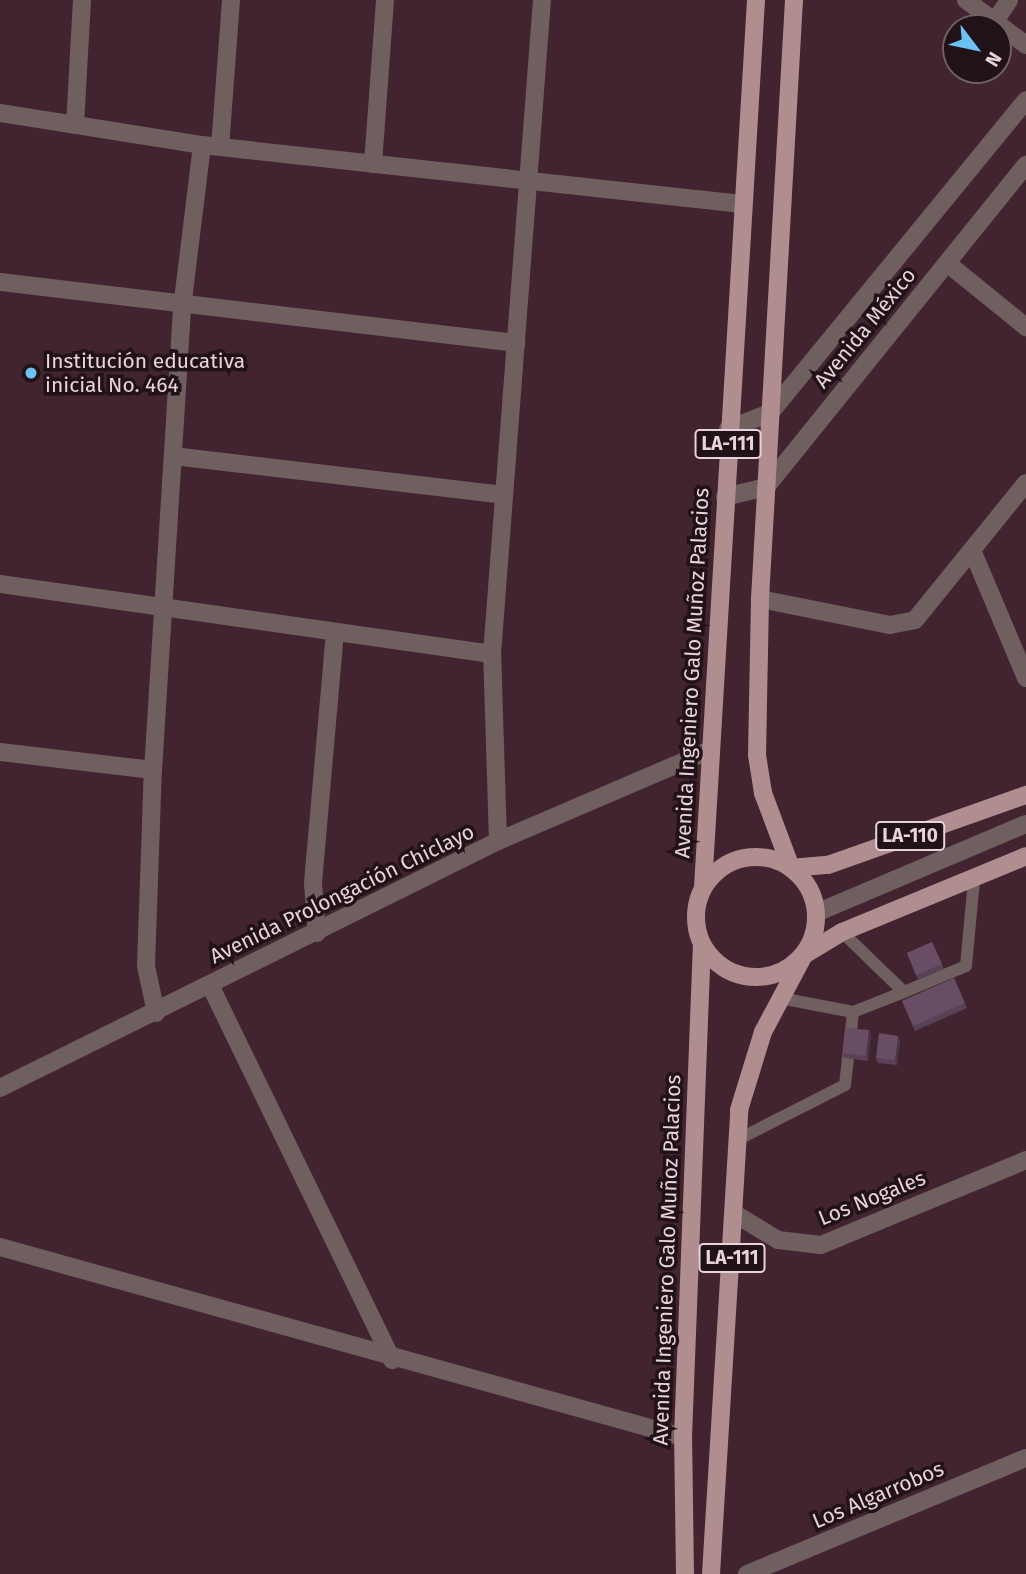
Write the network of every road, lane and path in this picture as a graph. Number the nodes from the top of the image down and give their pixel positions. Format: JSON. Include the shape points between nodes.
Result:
{"nodes":[{"id":1,"x":82,"y":0,"type":"edge"},
{"id":2,"x":231,"y":0,"type":"edge"},
{"id":3,"x":385,"y":0,"type":"edge"},
{"id":4,"x":542,"y":0,"type":"edge"},
{"id":5,"x":756,"y":0,"type":"edge"},
{"id":6,"x":794,"y":0,"type":"edge"},
{"id":7,"x":966,"y":0,"type":"edge"},
{"id":8,"x":985,"y":14,"type":"edge"},
{"id":9,"x":1012,"y":35,"type":"edge"},
{"id":10,"x":1026,"y":46,"type":"edge"},
{"id":11,"x":1026,"y":100,"type":"edge"},
{"id":12,"x":0,"y":113,"type":"edge"},
{"id":13,"x":75,"y":125,"type":"junction"},
{"id":14,"x":202,"y":145,"type":"junction"},
{"id":15,"x":220,"y":148,"type":"junction"},
{"id":16,"x":373,"y":164,"type":"junction"},
{"id":17,"x":1026,"y":165,"type":"edge"},
{"id":18,"x":526,"y":181,"type":"junction"},
{"id":19,"x":742,"y":204,"type":"junction"},
{"id":20,"x":947,"y":263,"type":"junction"},
{"id":21,"x":0,"y":282,"type":"edge"},
{"id":22,"x":183,"y":308,"type":"junction"},
{"id":23,"x":1026,"y":327,"type":"edge"},
{"id":24,"x":516,"y":342,"type":"junction"},
{"id":25,"x":770,"y":413,"type":"junction"},
{"id":26,"x":729,"y":429,"type":"junction"},
{"id":27,"x":173,"y":456,"type":"junction"},
{"id":28,"x":1026,"y":483,"type":"edge"},
{"id":29,"x":766,"y":487,"type":"junction"},
{"id":30,"x":504,"y":495,"type":"junction"},
{"id":31,"x":725,"y":497,"type":"junction"},
{"id":32,"x":972,"y":550,"type":"junction"},
{"id":33,"x":0,"y":584,"type":"edge"},
{"id":34,"x":760,"y":599,"type":"junction"},
{"id":35,"x":163,"y":608,"type":"junction"},
{"id":36,"x":335,"y":632,"type":"junction"},
{"id":37,"x":492,"y":654,"type":"junction"},
{"id":38,"x":1026,"y":678,"type":"edge"},
{"id":39,"x":710,"y":750,"type":"junction"},
{"id":40,"x":0,"y":752,"type":"edge"},
{"id":41,"x":153,"y":770,"type":"junction"},
{"id":42,"x":1026,"y":794,"type":"edge"},
{"id":43,"x":1026,"y":824,"type":"edge"},
{"id":44,"x":498,"y":841,"type":"junction"},
{"id":45,"x":1026,"y":856,"type":"edge"},
{"id":46,"x":791,"y":868,"type":"junction"},
{"id":47,"x":974,"y":879,"type":"junction"},
{"id":48,"x":703,"y":887,"type":"junction"},
{"id":49,"x":816,"y":913,"type":"junction"},
{"id":50,"x":842,"y":932,"type":"junction"},
{"id":51,"x":317,"y":933,"type":"junction"},
{"id":52,"x":702,"y":947,"type":"junction"},
{"id":53,"x":804,"y":955,"type":"junction"},
{"id":54,"x":211,"y":985,"type":"junction"},
{"id":55,"x":904,"y":992,"type":"junction"},
{"id":56,"x":780,"y":998,"type":"junction"},
{"id":57,"x":853,"y":1012,"type":"junction"},
{"id":58,"x":156,"y":1013,"type":"junction"},
{"id":59,"x":0,"y":1088,"type":"edge"},
{"id":60,"x":737,"y":1140,"type":"junction"},
{"id":61,"x":1026,"y":1160,"type":"edge"},
{"id":62,"x":735,"y":1214,"type":"junction"},
{"id":63,"x":0,"y":1247,"type":"edge"},
{"id":64,"x":392,"y":1360,"type":"junction"},
{"id":65,"x":683,"y":1437,"type":"junction"},
{"id":66,"x":1026,"y":1458,"type":"edge"},
{"id":67,"x":685,"y":1574,"type":"edge"},
{"id":68,"x":711,"y":1574,"type":"edge"},
{"id":69,"x":747,"y":1574,"type":"edge"}],
"edges":[{"from":1,"to":13,"type":"street"},
{"from":2,"to":15,"type":"street"},
{"from":3,"to":16,"type":"street"},
{"from":4,"to":18,"type":"street"},
{"from":5,"to":19,"type":"main road","name":"Avenida Ingeniero Galo Muñoz Palacios","number":"LA-111"},
{"from":6,"to":25,"type":"main road","number":"LA-111"},
{"from":7,"to":8,"type":"street"},
{"from":9,"to":10,"type":"street"},
{"from":11,"to":25,"type":"street","name":"Avenida México"},
{"from":12,"to":13,"type":"street"},
{"from":13,"to":14,"type":"street"},
{"from":14,"to":15,"type":"street"},
{"from":14,"to":22,"type":"street"},
{"from":15,"to":16,"type":"street"},
{"from":16,"to":18,"type":"street"},
{"from":17,"to":20,"type":"street","name":"Avenida México"},
{"from":18,"to":19,"type":"street"},
{"from":18,"to":24,"type":"street"},
{"from":19,"to":26,"type":"main road","name":"Avenida Ingeniero Galo Muñoz Palacios","number":"LA-111"},
{"from":20,"to":23,"type":"street"},
{"from":20,"to":29,"type":"street","name":"Avenida México"},
{"from":21,"to":22,"type":"street"},
{"from":22,"to":24,"type":"street"},
{"from":22,"to":27,"type":"street"},
{"from":24,"to":30,"type":"street"},
{"from":25,"to":26,"type":"street","name":"Avenida México"},
{"from":25,"to":29,"type":"main road","number":"LA-111"},
{"from":26,"to":31,"type":"main road","name":"Avenida Ingeniero Galo Muñoz Palacios","number":"LA-111"},
{"from":27,"to":30,"type":"street"},
{"from":27,"to":35,"type":"street"},
{"from":28,"to":32,"type":"street"},
{"from":29,"to":31,"type":"street"},
{"from":29,"to":34,"type":"main road","number":"LA-111"},
{"from":30,"to":37,"type":"street"},
{"from":31,"to":39,"type":"main road","name":"Avenida Ingeniero Galo Muñoz Palacios","number":"LA-111"},
{"from":32,"to":34,"type":"street","via":[[915,620],[890,625]]},
{"from":32,"to":38,"type":"street"},
{"from":33,"to":35,"type":"street"},
{"from":34,"to":46,"type":"main road","number":"LA-111","via":[[757,755],[763,793]]},
{"from":35,"to":36,"type":"street"},
{"from":35,"to":41,"type":"street"},
{"from":36,"to":37,"type":"street"},
{"from":36,"to":51,"type":"street","via":[[313,883]]},
{"from":37,"to":44,"type":"street"},
{"from":39,"to":44,"type":"street","name":"Avenida Prolongación Chiclayo"},
{"from":39,"to":48,"type":"main road","name":"Avenida Ingeniero Galo Muñoz Palacios","number":"LA-111"},
{"from":40,"to":41,"type":"street"},
{"from":41,"to":58,"type":"street","via":[[146,966]]},
{"from":42,"to":46,"type":"main road","number":"LA-110","via":[[828,865]]},
{"from":43,"to":49,"type":"street"},
{"from":44,"to":51,"type":"street","name":"Avenida Prolongación Chiclayo"},
{"from":45,"to":47,"type":"main road"},
{"from":46,"to":48,"type":"main road","number":"LA-110","via":[[752,856],[716,872]]},
{"from":46,"to":49,"type":"main road","via":[[804,880]]},
{"from":47,"to":50,"type":"main road"},
{"from":47,"to":55,"type":"lane","via":[[966,966]]},
{"from":48,"to":52,"type":"main road","via":[[695,927]]},
{"from":49,"to":53,"type":"main road"},
{"from":50,"to":53,"type":"main road"},
{"from":50,"to":55,"type":"lane"},
{"from":51,"to":54,"type":"street","name":"Avenida Prolongación Chiclayo"},
{"from":52,"to":53,"type":"main road","via":[[723,968],[751,978],[771,977]]},
{"from":52,"to":65,"type":"main road","name":"Avenida Ingeniero Galo Muñoz Palacios","number":"LA-111"},
{"from":53,"to":56,"type":"main road","number":"LA-111"},
{"from":54,"to":58,"type":"street","name":"Avenida Prolongación Chiclayo"},
{"from":54,"to":64,"type":"street"},
{"from":55,"to":57,"type":"lane"},
{"from":56,"to":57,"type":"lane"},
{"from":56,"to":60,"type":"main road","number":"LA-111","via":[[747,1070]]},
{"from":57,"to":60,"type":"lane","via":[[845,1085]]},
{"from":58,"to":59,"type":"street","name":"Avenida Prolongación Chiclayo"},
{"from":60,"to":62,"type":"main road","number":"LA-111"},
{"from":61,"to":62,"type":"street","name":"Los Nogales","via":[[821,1245],[778,1240]]},
{"from":62,"to":68,"type":"main road","number":"LA-111"},
{"from":63,"to":64,"type":"street"},
{"from":64,"to":65,"type":"street"},
{"from":65,"to":67,"type":"main road","name":"Avenida Ingeniero Galo Muñoz Palacios","number":"LA-111"},
{"from":66,"to":69,"type":"street","name":"Los Algarrobos"}]}
